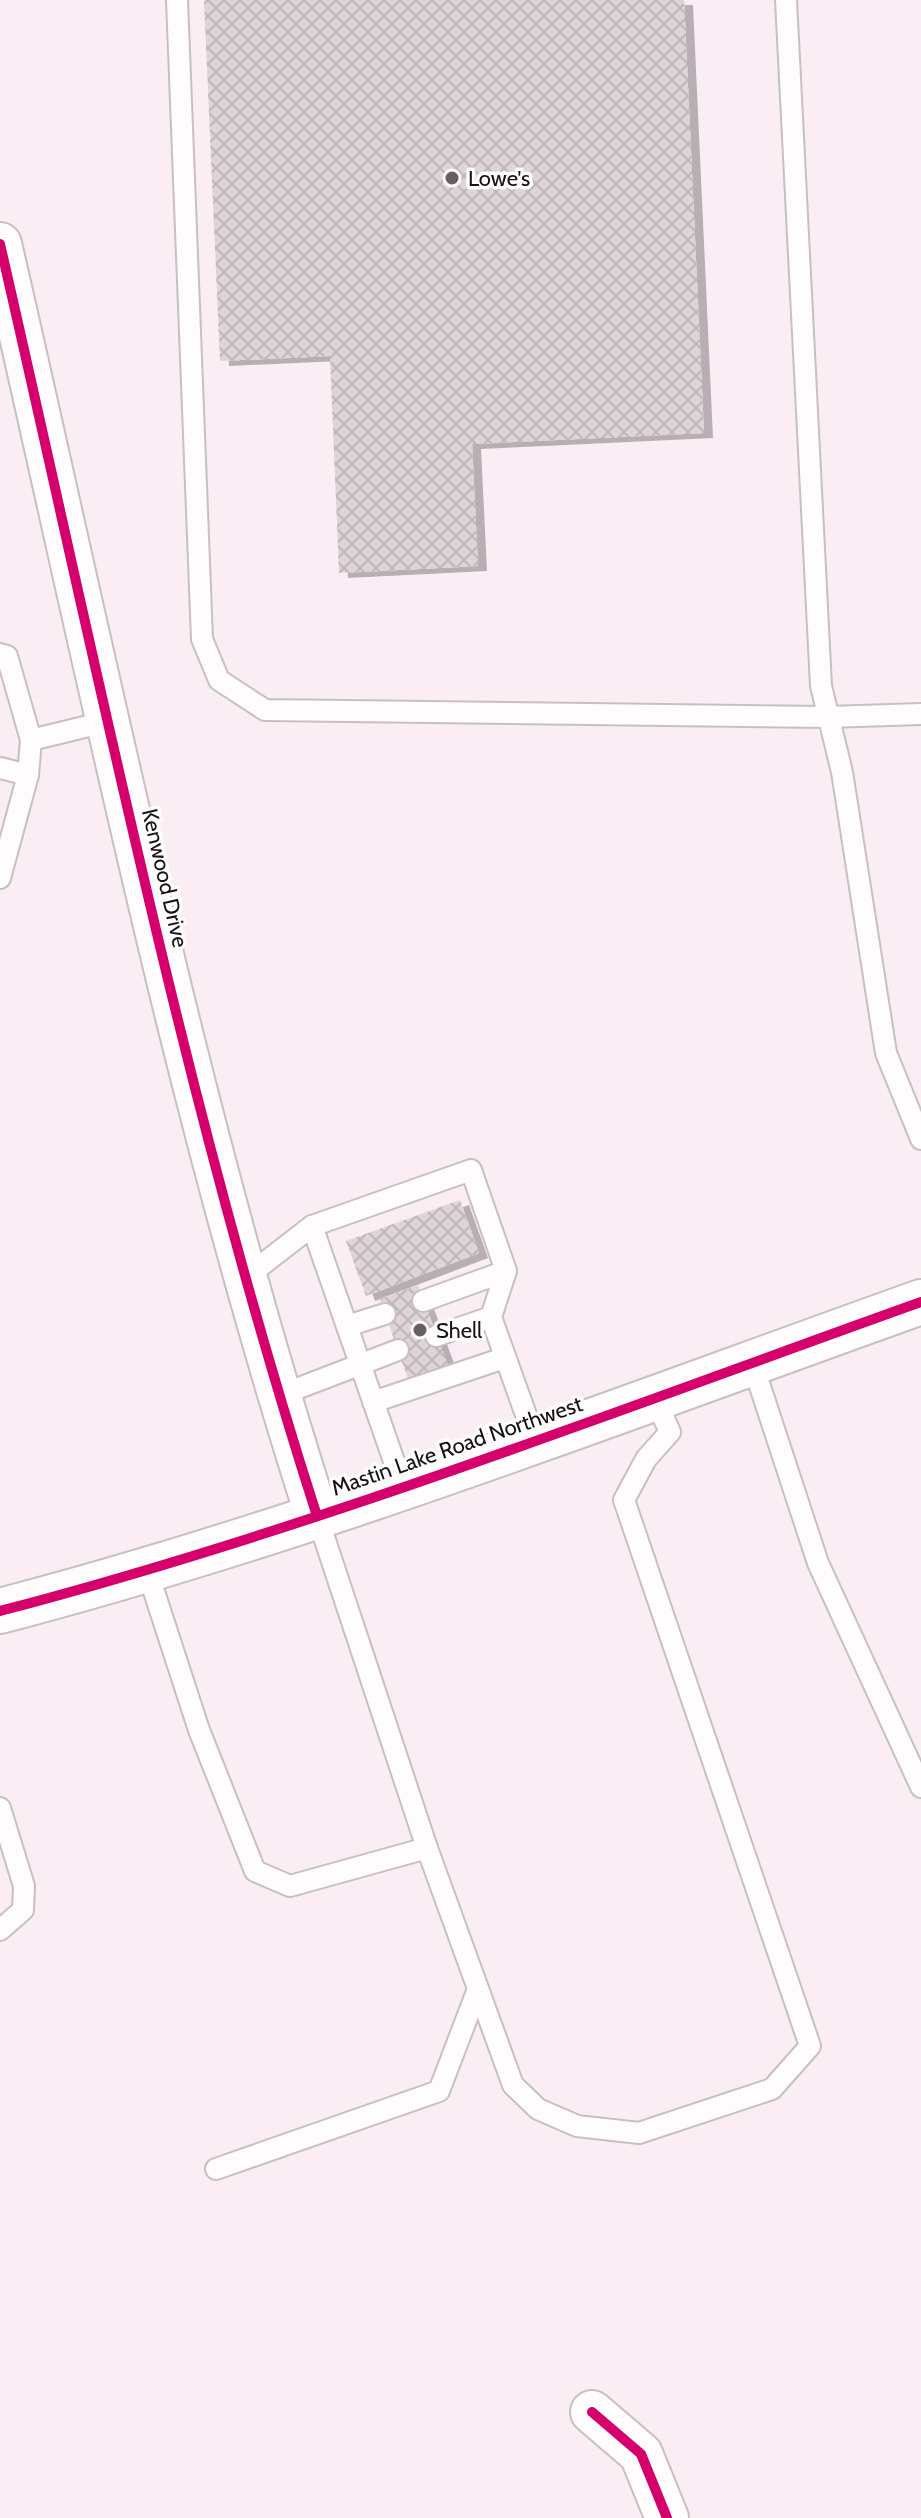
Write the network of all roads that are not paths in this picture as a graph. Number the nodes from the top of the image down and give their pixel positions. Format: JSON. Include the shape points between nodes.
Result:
{"nodes":[{"id":1,"x":177,"y":0,"type":"edge"},
{"id":2,"x":786,"y":0,"type":"edge"},
{"id":3,"x":0,"y":244,"type":"edge"},
{"id":4,"x":0,"y":654,"type":"edge"},
{"id":5,"x":921,"y":714,"type":"edge"},
{"id":6,"x":828,"y":717,"type":"junction"},
{"id":7,"x":109,"y":721,"type":"junction"},
{"id":8,"x":31,"y":740,"type":"junction"},
{"id":9,"x":0,"y":768,"type":"edge"},
{"id":10,"x":28,"y":775,"type":"junction"},
{"id":11,"x":0,"y":878,"type":"edge"},
{"id":12,"x":921,"y":1139,"type":"edge"},
{"id":13,"x":312,"y":1226,"type":"junction"},
{"id":14,"x":506,"y":1271,"type":"junction"},
{"id":15,"x":245,"y":1278,"type":"junction"},
{"id":16,"x":423,"y":1301,"type":"dead end"},
{"id":17,"x":921,"y":1302,"type":"edge"},
{"id":18,"x":385,"y":1314,"type":"dead end"},
{"id":19,"x":491,"y":1317,"type":"junction"},
{"id":20,"x":347,"y":1326,"type":"junction"},
{"id":21,"x":436,"y":1336,"type":"dead end"},
{"id":22,"x":398,"y":1350,"type":"dead end"},
{"id":23,"x":504,"y":1358,"type":"junction"},
{"id":24,"x":752,"y":1362,"type":"junction"},
{"id":25,"x":360,"y":1365,"type":"junction"},
{"id":26,"x":278,"y":1396,"type":"junction"},
{"id":27,"x":654,"y":1397,"type":"junction"},
{"id":28,"x":373,"y":1402,"type":"junction"},
{"id":29,"x":535,"y":1440,"type":"junction"},
{"id":30,"x":403,"y":1487,"type":"junction"},
{"id":31,"x":317,"y":1516,"type":"junction"},
{"id":32,"x":147,"y":1570,"type":"junction"},
{"id":33,"x":0,"y":1611,"type":"edge"},
{"id":34,"x":921,"y":1787,"type":"edge"},
{"id":35,"x":0,"y":1808,"type":"edge"},
{"id":36,"x":427,"y":1848,"type":"junction"},
{"id":37,"x":0,"y":1930,"type":"edge"},
{"id":38,"x":478,"y":1989,"type":"junction"},
{"id":39,"x":216,"y":2169,"type":"dead end"},
{"id":40,"x":592,"y":2412,"type":"dead end"},
{"id":41,"x":667,"y":2518,"type":"edge"}],
"edges":[{"from":1,"to":6,"type":"lane","via":[[202,639],[219,680],[265,710]]},
{"from":2,"to":6,"type":"lane","via":[[815,606]]},
{"from":3,"to":7,"type":"street","name":"Kenwood Drive"},
{"from":4,"to":8,"type":"lane","via":[[7,656]]},
{"from":5,"to":6,"type":"lane"},
{"from":6,"to":12,"type":"lane","via":[[842,772],[886,1053]]},
{"from":7,"to":8,"type":"lane"},
{"from":7,"to":15,"type":"street","name":"Kenwood Drive"},
{"from":8,"to":10,"type":"lane"},
{"from":9,"to":10,"type":"lane"},
{"from":10,"to":11,"type":"lane"},
{"from":13,"to":14,"type":"lane","via":[[471,1170]]},
{"from":13,"to":15,"type":"lane"},
{"from":13,"to":20,"type":"lane"},
{"from":14,"to":16,"type":"lane"},
{"from":14,"to":19,"type":"lane"},
{"from":15,"to":26,"type":"street","name":"Kenwood Drive"},
{"from":17,"to":24,"type":"street","name":"Mastin Lake Road Northwest"},
{"from":18,"to":20,"type":"lane"},
{"from":19,"to":21,"type":"lane"},
{"from":19,"to":23,"type":"lane"},
{"from":20,"to":25,"type":"lane"},
{"from":22,"to":25,"type":"lane"},
{"from":23,"to":28,"type":"lane"},
{"from":23,"to":29,"type":"lane"},
{"from":24,"to":27,"type":"street","name":"Mastin Lake Road Northwest"},
{"from":24,"to":34,"type":"lane","via":[[818,1563]]},
{"from":25,"to":26,"type":"lane"},
{"from":25,"to":28,"type":"lane"},
{"from":26,"to":31,"type":"street","name":"Kenwood Drive"},
{"from":27,"to":29,"type":"street","name":"Mastin Lake Road Northwest"},
{"from":27,"to":38,"type":"lane","via":[[670,1432],[646,1459],[624,1500],[810,2046],[772,2089],[639,2133],[577,2126],[538,2109],[513,2085]]},
{"from":28,"to":30,"type":"lane"},
{"from":29,"to":30,"type":"street","name":"Mastin Lake Road Northwest"},
{"from":30,"to":31,"type":"street","name":"Mastin Lake Road Northwest"},
{"from":31,"to":32,"type":"street","name":"Mastin Lake Road Northwest"},
{"from":31,"to":36,"type":"lane"},
{"from":32,"to":33,"type":"street","name":"Mastin Lake Road Northwest"},
{"from":32,"to":36,"type":"lane","via":[[199,1730],[255,1871],[290,1886]]},
{"from":35,"to":37,"type":"lane","via":[[24,1886],[23,1910]]},
{"from":36,"to":38,"type":"lane"},
{"from":38,"to":39,"type":"lane","via":[[439,2091]]},
{"from":40,"to":41,"type":"street","via":[[641,2454]]}]}
